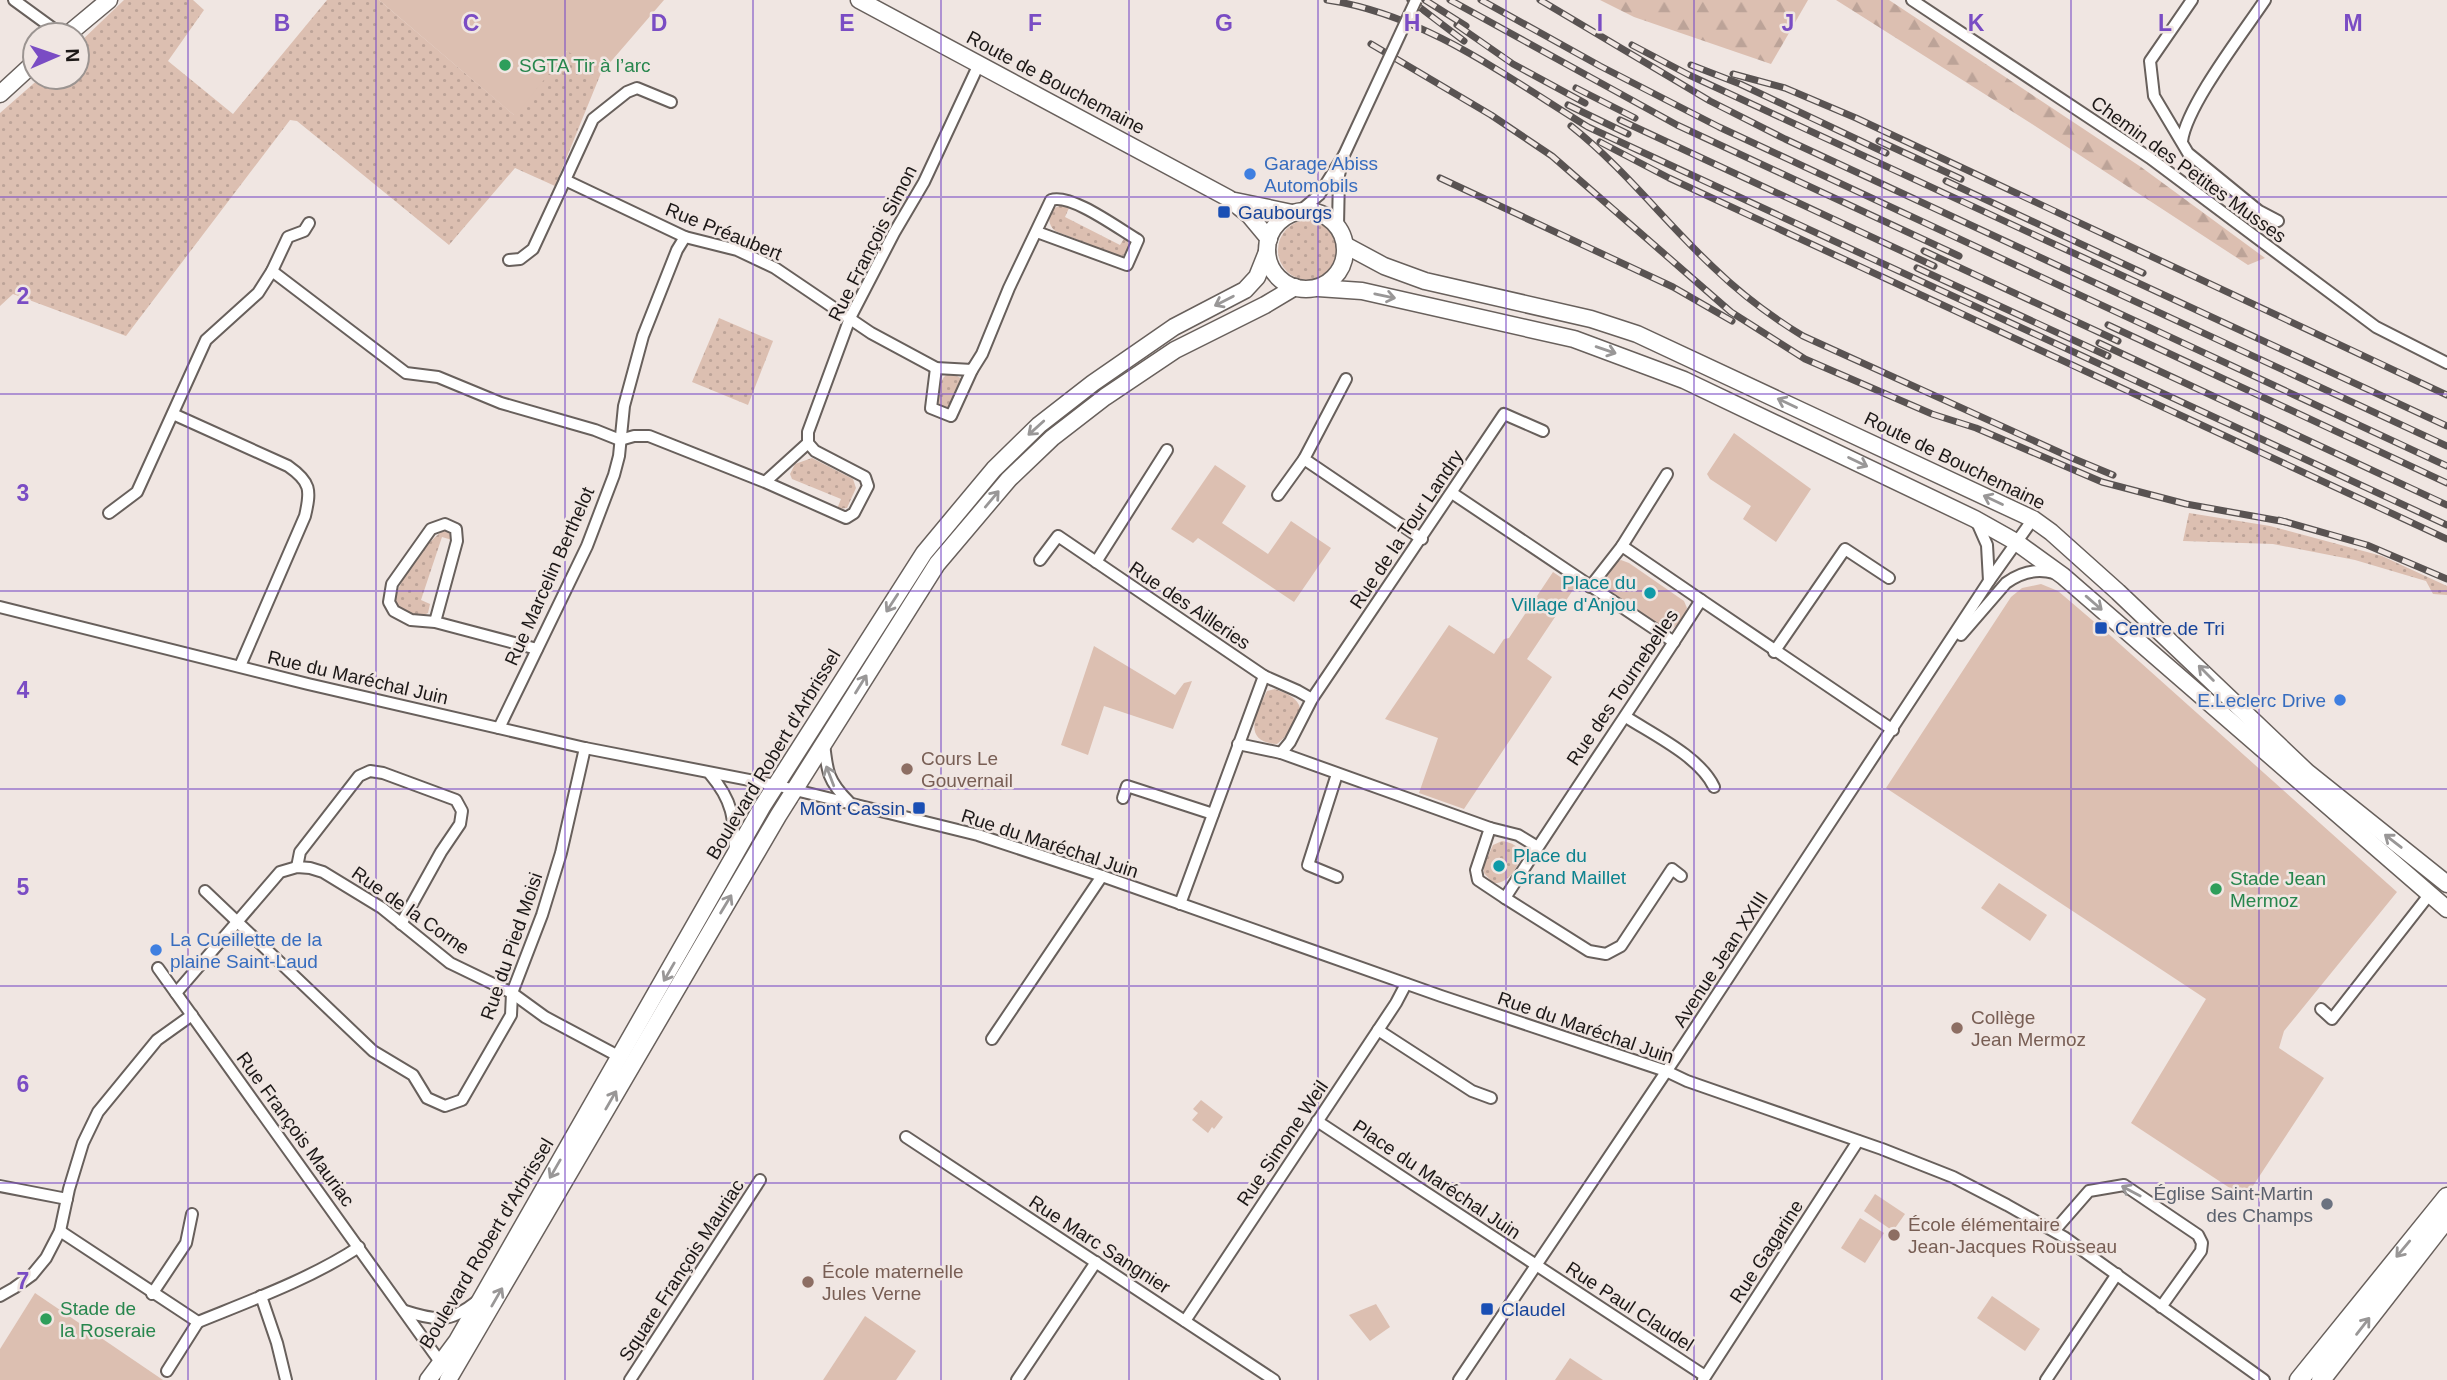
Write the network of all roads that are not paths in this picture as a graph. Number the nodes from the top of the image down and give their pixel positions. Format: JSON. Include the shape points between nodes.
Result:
{"nodes":[{"id":1,"x":14,"y":0,"type":"edge"},
{"id":2,"x":109,"y":0,"type":"edge"},
{"id":3,"x":859,"y":0,"type":"edge"},
{"id":4,"x":1416,"y":0,"type":"edge"},
{"id":5,"x":1912,"y":0,"type":"edge"},
{"id":6,"x":2192,"y":0,"type":"edge"},
{"id":7,"x":2265,"y":0,"type":"edge"},
{"id":8,"x":45,"y":21,"type":"edge"},
{"id":9,"x":83,"y":21,"type":"edge"},
{"id":10,"x":979,"y":64,"type":"junction"},
{"id":11,"x":21,"y":75,"type":"edge"},
{"id":12,"x":0,"y":94,"type":"edge"},
{"id":13,"x":671,"y":102,"type":"dead end"},
{"id":14,"x":2182,"y":141,"type":"junction"},
{"id":15,"x":1344,"y":155,"type":"junction"},
{"id":16,"x":565,"y":180,"type":"junction"},
{"id":17,"x":1233,"y":201,"type":"junction"},
{"id":18,"x":1296,"y":212,"type":"junction"},
{"id":19,"x":2278,"y":221,"type":"dead end"},
{"id":20,"x":309,"y":223,"type":"dead end"},
{"id":21,"x":1338,"y":226,"type":"junction"},
{"id":22,"x":1037,"y":232,"type":"junction"},
{"id":23,"x":685,"y":237,"type":"junction"},
{"id":24,"x":1345,"y":244,"type":"junction"},
{"id":25,"x":1268,"y":246,"type":"junction"},
{"id":26,"x":509,"y":260,"type":"dead end"},
{"id":27,"x":272,"y":271,"type":"junction"},
{"id":28,"x":1294,"y":287,"type":"junction"},
{"id":29,"x":1318,"y":288,"type":"junction"},
{"id":30,"x":850,"y":318,"type":"junction"},
{"id":31,"x":2447,"y":363,"type":"edge"},
{"id":32,"x":936,"y":368,"type":"junction"},
{"id":33,"x":972,"y":370,"type":"junction"},
{"id":34,"x":1346,"y":379,"type":"dead end"},
{"id":35,"x":173,"y":414,"type":"junction"},
{"id":36,"x":1543,"y":431,"type":"dead end"},
{"id":37,"x":620,"y":440,"type":"junction"},
{"id":38,"x":808,"y":443,"type":"junction"},
{"id":39,"x":1167,"y":450,"type":"dead end"},
{"id":40,"x":1304,"y":459,"type":"junction"},
{"id":41,"x":1667,"y":474,"type":"dead end"},
{"id":42,"x":765,"y":482,"type":"junction"},
{"id":43,"x":1452,"y":493,"type":"junction"},
{"id":44,"x":1278,"y":495,"type":"dead end"},
{"id":45,"x":109,"y":513,"type":"dead end"},
{"id":46,"x":1975,"y":519,"type":"junction"},
{"id":47,"x":2033,"y":519,"type":"junction"},
{"id":48,"x":1422,"y":539,"type":"junction"},
{"id":49,"x":2016,"y":542,"type":"junction"},
{"id":50,"x":1622,"y":546,"type":"junction"},
{"id":51,"x":1040,"y":560,"type":"dead end"},
{"id":52,"x":1096,"y":562,"type":"junction"},
{"id":53,"x":2063,"y":576,"type":"junction"},
{"id":54,"x":1889,"y":578,"type":"dead end"},
{"id":55,"x":1989,"y":581,"type":"junction"},
{"id":56,"x":1591,"y":587,"type":"junction"},
{"id":57,"x":1701,"y":600,"type":"junction"},
{"id":58,"x":0,"y":607,"type":"edge"},
{"id":59,"x":435,"y":622,"type":"junction"},
{"id":60,"x":1674,"y":642,"type":"junction"},
{"id":61,"x":537,"y":649,"type":"junction"},
{"id":62,"x":1774,"y":652,"type":"junction"},
{"id":63,"x":1938,"y":661,"type":"junction"},
{"id":64,"x":240,"y":666,"type":"junction"},
{"id":65,"x":1264,"y":676,"type":"junction"},
{"id":66,"x":1312,"y":699,"type":"junction"},
{"id":67,"x":1626,"y":717,"type":"junction"},
{"id":68,"x":499,"y":728,"type":"junction"},
{"id":69,"x":1893,"y":730,"type":"junction"},
{"id":70,"x":824,"y":742,"type":"junction"},
{"id":71,"x":1238,"y":744,"type":"junction"},
{"id":72,"x":585,"y":748,"type":"junction"},
{"id":73,"x":1281,"y":753,"type":"junction"},
{"id":74,"x":710,"y":774,"type":"junction"},
{"id":75,"x":1337,"y":774,"type":"junction"},
{"id":76,"x":775,"y":785,"type":"junction"},
{"id":77,"x":1714,"y":787,"type":"dead end"},
{"id":78,"x":793,"y":790,"type":"junction"},
{"id":79,"x":1123,"y":797,"type":"dead end"},
{"id":80,"x":851,"y":804,"type":"junction"},
{"id":81,"x":1213,"y":814,"type":"junction"},
{"id":82,"x":1490,"y":828,"type":"junction"},
{"id":83,"x":1536,"y":846,"type":"junction"},
{"id":84,"x":735,"y":855,"type":"junction"},
{"id":85,"x":297,"y":867,"type":"junction"},
{"id":86,"x":1102,"y":876,"type":"junction"},
{"id":87,"x":1681,"y":876,"type":"dead end"},
{"id":88,"x":1337,"y":877,"type":"dead end"},
{"id":89,"x":2447,"y":884,"type":"edge"},
{"id":90,"x":205,"y":891,"type":"dead end"},
{"id":91,"x":2429,"y":895,"type":"junction"},
{"id":92,"x":1505,"y":898,"type":"junction"},
{"id":93,"x":1180,"y":904,"type":"junction"},
{"id":94,"x":2447,"y":909,"type":"edge"},
{"id":95,"x":2447,"y":920,"type":"edge"},
{"id":96,"x":237,"y":922,"type":"junction"},
{"id":97,"x":401,"y":924,"type":"junction"},
{"id":98,"x":159,"y":968,"type":"dead end"},
{"id":99,"x":1406,"y":984,"type":"junction"},
{"id":100,"x":176,"y":993,"type":"junction"},
{"id":101,"x":512,"y":993,"type":"junction"},
{"id":102,"x":2321,"y":1009,"type":"dead end"},
{"id":103,"x":192,"y":1015,"type":"junction"},
{"id":104,"x":1378,"y":1030,"type":"junction"},
{"id":105,"x":992,"y":1039,"type":"dead end"},
{"id":106,"x":620,"y":1057,"type":"junction"},
{"id":107,"x":1666,"y":1071,"type":"junction"},
{"id":108,"x":1492,"y":1098,"type":"dead end"},
{"id":109,"x":1317,"y":1121,"type":"junction"},
{"id":110,"x":906,"y":1137,"type":"dead end"},
{"id":111,"x":1858,"y":1141,"type":"junction"},
{"id":112,"x":761,"y":1180,"type":"dead end"},
{"id":113,"x":0,"y":1186,"type":"edge"},
{"id":114,"x":2447,"y":1197,"type":"edge"},
{"id":115,"x":67,"y":1199,"type":"junction"},
{"id":116,"x":192,"y":1214,"type":"dead end"},
{"id":117,"x":2447,"y":1219,"type":"edge"},
{"id":118,"x":2055,"y":1230,"type":"junction"},
{"id":119,"x":60,"y":1231,"type":"junction"},
{"id":120,"x":359,"y":1247,"type":"junction"},
{"id":121,"x":1096,"y":1262,"type":"junction"},
{"id":122,"x":1536,"y":1266,"type":"junction"},
{"id":123,"x":2117,"y":1274,"type":"junction"},
{"id":124,"x":152,"y":1294,"type":"junction"},
{"id":125,"x":0,"y":1296,"type":"edge"},
{"id":126,"x":261,"y":1296,"type":"junction"},
{"id":127,"x":480,"y":1299,"type":"junction"},
{"id":128,"x":2161,"y":1307,"type":"junction"},
{"id":129,"x":405,"y":1311,"type":"junction"},
{"id":130,"x":1185,"y":1321,"type":"junction"},
{"id":131,"x":198,"y":1322,"type":"junction"},
{"id":132,"x":441,"y":1362,"type":"junction"},
{"id":133,"x":167,"y":1371,"type":"dead end"},
{"id":134,"x":1268,"y":1378,"type":"edge"},
{"id":135,"x":1704,"y":1378,"type":"edge"},
{"id":136,"x":450,"y":1379,"type":"edge"},
{"id":137,"x":286,"y":1380,"type":"edge"},
{"id":138,"x":428,"y":1380,"type":"edge"},
{"id":139,"x":630,"y":1380,"type":"edge"},
{"id":140,"x":1017,"y":1380,"type":"edge"},
{"id":141,"x":1459,"y":1380,"type":"edge"},
{"id":142,"x":2046,"y":1380,"type":"edge"},
{"id":143,"x":2264,"y":1380,"type":"edge"},
{"id":144,"x":2299,"y":1380,"type":"edge"},
{"id":145,"x":2321,"y":1380,"type":"edge"}],
"edges":[{"from":1,"to":8,"type":"street"},
{"from":2,"to":9,"type":"street"},
{"from":3,"to":10,"type":"street","name":"Route de Bouchemaine"},
{"from":4,"to":15,"type":"street","bridge":true},
{"from":5,"to":31,"type":"street","name":"Chemin des Petites Musses","via":[[2150,158],[2376,327]]},
{"from":6,"to":14,"type":"street","via":[[2150,61],[2154,96]]},
{"from":7,"to":14,"type":"street","via":[[2213,78],[2184,129]]},
{"from":10,"to":17,"type":"street","name":"Route de Bouchemaine"},
{"from":10,"to":30,"type":"street","name":"Rue François Simon","via":[[924,182]]},
{"from":11,"to":12,"type":"street"},
{"from":13,"to":16,"type":"street","via":[[637,88],[626,92],[593,119]]},
{"from":14,"to":19,"type":"street","via":[[2207,170]]},
{"from":15,"to":18,"type":"street","via":[[1319,195]]},
{"from":15,"to":21,"type":"street"},
{"from":16,"to":23,"type":"street","name":"Rue Préaubert"},
{"from":16,"to":26,"type":"street","via":[[533,249],[520,259]]},
{"from":17,"to":18,"type":"street"},
{"from":17,"to":25,"type":"street","via":[[1249,215]]},
{"from":18,"to":21,"type":"street","via":[[1321,213]]},
{"from":18,"to":25,"type":"street","via":[[1277,224]]},
{"from":20,"to":27,"type":"street","via":[[304,232],[288,237]]},
{"from":21,"to":24,"type":"street"},
{"from":22,"to":22,"type":"street","via":[[1051,200],[1058,198],[1138,240],[1127,265]]},
{"from":22,"to":33,"type":"street"},
{"from":23,"to":30,"type":"street","name":"Rue Préaubert","via":[[737,250],[775,268]]},
{"from":23,"to":37,"type":"street","name":"Rue Marcelin Berthelot","via":[[643,335]]},
{"from":24,"to":29,"type":"street","via":[[1340,270]]},
{"from":47,"to":24,"type":"street","name":"Route de Bouchemaine","one_way":true,"via":[[1637,334],[1424,281]]},
{"from":25,"to":28,"type":"street","via":[[1275,274]]},
{"from":25,"to":76,"type":"street","name":"Boulevard Robert d'Arbrissel","one_way":true,"via":[[1257,277],[1245,290],[1174,327],[1093,383],[1039,425],[994,469],[924,553]]},
{"from":27,"to":35,"type":"street","via":[[258,293],[206,340]]},
{"from":27,"to":37,"type":"street","via":[[406,373],[439,376],[501,403]]},
{"from":28,"to":29,"type":"street"},
{"from":70,"to":28,"type":"street","name":"Boulevard Robert d'Arbrissel","one_way":true,"via":[[937,564],[1009,479],[1052,438],[1175,349]]},
{"from":29,"to":46,"type":"street","one_way":true,"via":[[1362,291],[1608,350],[1684,380]]},
{"from":30,"to":32,"type":"street","name":"Rue Préaubert"},
{"from":30,"to":38,"type":"street","name":"Rue François Simon","via":[[808,432]]},
{"from":32,"to":33,"type":"street","name":"Rue Préaubert"},
{"from":32,"to":33,"type":"street","via":[[931,408],[951,416]]},
{"from":34,"to":40,"type":"street"},
{"from":35,"to":45,"type":"street","via":[[137,492]]},
{"from":35,"to":64,"type":"street","via":[[288,466],[308,484],[305,516]]},
{"from":36,"to":43,"type":"street","name":"Rue de la Tour Landry","via":[[1504,414]]},
{"from":37,"to":42,"type":"street","via":[[649,436]]},
{"from":37,"to":61,"type":"street","name":"Rue Marcelin Berthelot","via":[[614,475],[587,546]]},
{"from":38,"to":42,"type":"street"},
{"from":38,"to":42,"type":"street","via":[[814,451],[865,477],[868,486],[854,513],[846,518]]},
{"from":39,"to":52,"type":"street"},
{"from":40,"to":44,"type":"street"},
{"from":40,"to":48,"type":"street"},
{"from":41,"to":50,"type":"street"},
{"from":43,"to":48,"type":"street","name":"Rue de la Tour Landry"},
{"from":43,"to":56,"type":"street"},
{"from":46,"to":49,"type":"street"},
{"from":46,"to":55,"type":"street","via":[[1987,545]]},
{"from":47,"to":49,"type":"street","name":"Avenue Jean XXIII"},
{"from":89,"to":47,"type":"street","name":"Route de Bouchemaine","one_way":true,"via":[[2307,772],[2118,592]]},
{"from":48,"to":66,"type":"street","name":"Rue de la Tour Landry"},
{"from":49,"to":53,"type":"street"},
{"from":49,"to":55,"type":"street","name":"Avenue Jean XXIII"},
{"from":50,"to":56,"type":"street"},
{"from":50,"to":57,"type":"street"},
{"from":51,"to":52,"type":"street","name":"Rue des Ailleries","via":[[1058,536]]},
{"from":52,"to":65,"type":"street","name":"Rue des Ailleries"},
{"from":53,"to":63,"type":"street","name":"Avenue Jean XXIII","via":[[2041,570],[2014,577]]},
{"from":53,"to":91,"type":"street","one_way":true},
{"from":54,"to":62,"type":"street","via":[[1845,549]]},
{"from":55,"to":63,"type":"street","name":"Avenue Jean XXIII"},
{"from":56,"to":60,"type":"street"},
{"from":57,"to":60,"type":"street","name":"Rue des Tournebelles"},
{"from":57,"to":62,"type":"street","name":"Rue des Tournebelles"},
{"from":58,"to":64,"type":"street","name":"Rue du Maréchal Juin"},
{"from":59,"to":59,"type":"street","via":[[411,621],[394,611],[389,602],[392,584],[431,529],[445,524],[456,529],[457,541]]},
{"from":59,"to":61,"type":"street"},
{"from":60,"to":67,"type":"street","name":"Rue des Tournebelles"},
{"from":61,"to":68,"type":"street","name":"Rue Marcelin Berthelot"},
{"from":62,"to":69,"type":"street","name":"Rue des Tournebelles"},
{"from":63,"to":69,"type":"street","name":"Avenue Jean XXIII"},
{"from":64,"to":68,"type":"street","name":"Rue du Maréchal Juin"},
{"from":65,"to":66,"type":"street"},
{"from":65,"to":71,"type":"street"},
{"from":66,"to":73,"type":"street","name":"Rue de la Tour Landry"},
{"from":67,"to":77,"type":"street","via":[[1693,760]]},
{"from":67,"to":83,"type":"street","name":"Rue des Tournebelles"},
{"from":68,"to":72,"type":"street","name":"Rue du Maréchal Juin"},
{"from":69,"to":107,"type":"street","name":"Avenue Jean XXIII"},
{"from":70,"to":78,"type":"street","name":"Boulevard Robert d'Arbrissel"},
{"from":80,"to":70,"type":"street","one_way":true,"via":[[834,788],[826,771]]},
{"from":71,"to":73,"type":"street"},
{"from":71,"to":81,"type":"street"},
{"from":72,"to":74,"type":"street","name":"Rue du Maréchal Juin"},
{"from":72,"to":101,"type":"street","name":"Rue du Pied Moisi","via":[[557,866]]},
{"from":73,"to":75,"type":"street"},
{"from":74,"to":76,"type":"street","name":"Rue du Maréchal Juin"},
{"from":74,"to":84,"type":"street","via":[[733,811]]},
{"from":75,"to":82,"type":"street"},
{"from":75,"to":88,"type":"street","via":[[1308,865]]},
{"from":76,"to":78,"type":"street","name":"Rue du Maréchal Juin"},
{"from":76,"to":84,"type":"street","name":"Boulevard Robert d'Arbrissel"},
{"from":78,"to":80,"type":"street","name":"Rue du Maréchal Juin"},
{"from":136,"to":78,"type":"street","name":"Boulevard Robert d'Arbrissel","one_way":true},
{"from":79,"to":81,"type":"street","via":[[1127,786]]},
{"from":80,"to":86,"type":"street","name":"Rue du Maréchal Juin","via":[[978,835]]},
{"from":81,"to":93,"type":"street"},
{"from":82,"to":83,"type":"street","via":[[1518,835]]},
{"from":82,"to":92,"type":"street","via":[[1476,870],[1478,880]]},
{"from":83,"to":92,"type":"street","name":"Rue des Tournebelles"},
{"from":84,"to":106,"type":"street","name":"Boulevard Robert d'Arbrissel","one_way":true},
{"from":85,"to":96,"type":"street","via":[[280,872]]},
{"from":85,"to":97,"type":"street","name":"Rue de la Corne","via":[[323,872],[361,893]]},
{"from":85,"to":97,"type":"street","via":[[300,852],[359,776],[370,771],[456,800],[462,811],[460,824]]},
{"from":86,"to":93,"type":"street","name":"Rue du Maréchal Juin"},
{"from":86,"to":105,"type":"street"},
{"from":87,"to":92,"type":"street","via":[[1672,869],[1621,946],[1606,954],[1589,951]]},
{"from":90,"to":96,"type":"street","name":"Rue du Pied Moisi"},
{"from":91,"to":94,"type":"street"},
{"from":91,"to":95,"type":"street"},
{"from":91,"to":102,"type":"street","via":[[2332,1019]]},
{"from":93,"to":99,"type":"street","name":"Rue du Maréchal Juin"},
{"from":96,"to":100,"type":"street"},
{"from":96,"to":101,"type":"street","name":"Rue du Pied Moisi","via":[[373,1051],[413,1075],[427,1098],[445,1105],[462,1100],[472,1084],[511,1015]]},
{"from":97,"to":101,"type":"street","name":"Rue de la Corne","via":[[450,963]]},
{"from":98,"to":100,"type":"street","name":"Rue François Mauriac"},
{"from":99,"to":104,"type":"street","name":"Rue Simone Weil"},
{"from":99,"to":107,"type":"street","name":"Rue du Maréchal Juin"},
{"from":100,"to":103,"type":"street","name":"Rue François Mauriac"},
{"from":101,"to":106,"type":"street","name":"Rue de la Corne","via":[[545,1017]]},
{"from":103,"to":115,"type":"street","via":[[157,1040],[98,1112],[83,1143]]},
{"from":103,"to":120,"type":"street","name":"Rue François Mauriac"},
{"from":104,"to":108,"type":"street","via":[[1472,1091]]},
{"from":104,"to":109,"type":"street","name":"Rue Simone Weil"},
{"from":106,"to":127,"type":"street","name":"Boulevard Robert d'Arbrissel","one_way":true},
{"from":107,"to":111,"type":"street","name":"Rue du Maréchal Juin"},
{"from":107,"to":122,"type":"street","name":"Avenue Jean XXIII"},
{"from":109,"to":122,"type":"street","name":"Place du Maréchal Juin"},
{"from":109,"to":130,"type":"street","name":"Rue Simone Weil"},
{"from":110,"to":121,"type":"street","name":"Rue Marc Sangnier"},
{"from":111,"to":118,"type":"street","name":"Rue du Maréchal Juin","via":[[1953,1177]]},
{"from":111,"to":135,"type":"street","name":"Rue Gagarine"},
{"from":112,"to":139,"type":"street","name":"Square François Mauriac"},
{"from":113,"to":115,"type":"street"},
{"from":114,"to":144,"type":"main road","one_way":true},
{"from":115,"to":119,"type":"street"},
{"from":116,"to":124,"type":"street","via":[[187,1243]]},
{"from":145,"to":117,"type":"main road","one_way":true},
{"from":118,"to":123,"type":"street","name":"Rue du Maréchal Juin"},
{"from":128,"to":118,"type":"street","one_way":true,"via":[[2201,1251],[2198,1235],[2124,1185],[2089,1191]]},
{"from":119,"to":124,"type":"street"},
{"from":119,"to":125,"type":"street","via":[[32,1275]]},
{"from":120,"to":126,"type":"street"},
{"from":120,"to":129,"type":"street","name":"Rue François Mauriac"},
{"from":121,"to":130,"type":"street","name":"Rue Marc Sangnier"},
{"from":121,"to":140,"type":"street"},
{"from":122,"to":135,"type":"street","name":"Rue Paul Claudel"},
{"from":122,"to":141,"type":"street","name":"Avenue Jean XXIII"},
{"from":123,"to":128,"type":"street","name":"Rue du Maréchal Juin"},
{"from":123,"to":142,"type":"street"},
{"from":124,"to":131,"type":"street"},
{"from":126,"to":131,"type":"street"},
{"from":126,"to":137,"type":"street"},
{"from":127,"to":129,"type":"street","via":[[449,1319]]},
{"from":127,"to":132,"type":"street","name":"Boulevard Robert d'Arbrissel"},
{"from":128,"to":143,"type":"street","name":"Rue du Maréchal Juin"},
{"from":129,"to":132,"type":"street","name":"Rue François Mauriac"},
{"from":130,"to":134,"type":"street","name":"Rue Marc Sangnier"},
{"from":131,"to":133,"type":"street"},
{"from":132,"to":136,"type":"street","name":"Rue François Mauriac"},
{"from":132,"to":138,"type":"street","name":"Boulevard Robert d'Arbrissel"}]}
